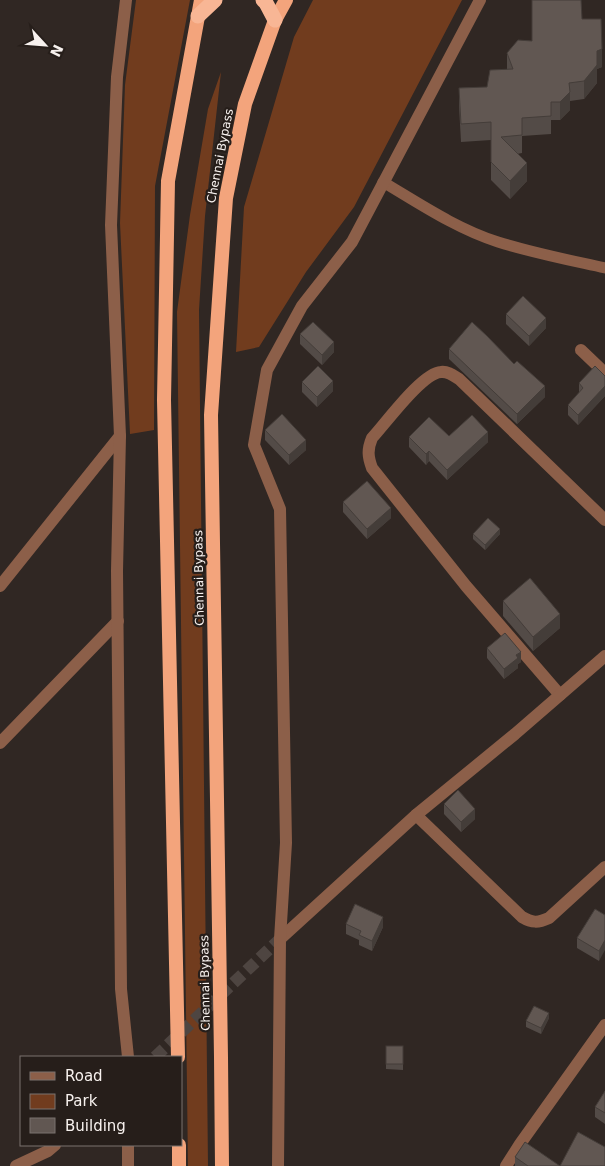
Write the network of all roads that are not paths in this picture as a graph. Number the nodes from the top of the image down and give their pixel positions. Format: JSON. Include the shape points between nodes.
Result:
{"nodes":[{"id":1,"x":126,"y":0,"type":"edge"},
{"id":2,"x":201,"y":0,"type":"edge"},
{"id":3,"x":215,"y":0,"type":"edge"},
{"id":4,"x":262,"y":0,"type":"edge"},
{"id":5,"x":286,"y":0,"type":"edge"},
{"id":6,"x":480,"y":0,"type":"edge"},
{"id":7,"x":198,"y":16,"type":"junction"},
{"id":8,"x":275,"y":20,"type":"junction"},
{"id":9,"x":383,"y":182,"type":"junction"},
{"id":10,"x":605,"y":268,"type":"edge"},
{"id":11,"x":581,"y":350,"type":"dead end"},
{"id":12,"x":605,"y":373,"type":"edge"},
{"id":13,"x":120,"y":436,"type":"junction"},
{"id":14,"x":605,"y":520,"type":"edge"},
{"id":15,"x":0,"y":586,"type":"edge"},
{"id":16,"x":118,"y":621,"type":"junction"},
{"id":17,"x":605,"y":656,"type":"edge"},
{"id":18,"x":560,"y":695,"type":"junction"},
{"id":19,"x":0,"y":743,"type":"edge"},
{"id":20,"x":416,"y":815,"type":"junction"},
{"id":21,"x":605,"y":867,"type":"edge"},
{"id":22,"x":280,"y":939,"type":"junction"},
{"id":23,"x":605,"y":1025,"type":"edge"},
{"id":24,"x":128,"y":1056,"type":"edge"},
{"id":25,"x":178,"y":1056,"type":"edge"},
{"id":26,"x":55,"y":1146,"type":"edge"},
{"id":27,"x":128,"y":1146,"type":"edge"},
{"id":28,"x":179,"y":1146,"type":"edge"},
{"id":29,"x":16,"y":1166,"type":"edge"},
{"id":30,"x":128,"y":1166,"type":"edge"},
{"id":31,"x":179,"y":1166,"type":"edge"},
{"id":32,"x":222,"y":1166,"type":"edge"},
{"id":33,"x":278,"y":1166,"type":"edge"},
{"id":34,"x":506,"y":1166,"type":"edge"}],
"edges":[{"from":1,"to":13,"type":"street","via":[[117,77],[111,225]]},
{"from":2,"to":7,"type":"highway"},
{"from":3,"to":7,"type":"highway"},
{"from":4,"to":8,"type":"highway"},
{"from":5,"to":8,"type":"highway","name":"Chennai Bypass"},
{"from":6,"to":9,"type":"street"},
{"from":7,"to":25,"type":"highway","via":[[168,181],[167,211],[164,400]]},
{"from":8,"to":32,"type":"highway","name":"Chennai Bypass","via":[[245,104],[226,198],[211,415]]},
{"from":9,"to":10,"type":"lane","via":[[465,229],[497,242]]},
{"from":9,"to":22,"type":"street","via":[[352,242],[302,306],[267,370],[254,445],[280,509],[286,843]]},
{"from":11,"to":12,"type":"street"},
{"from":13,"to":15,"type":"street"},
{"from":13,"to":16,"type":"street"},
{"from":14,"to":18,"type":"street","via":[[459,379],[443,371],[421,382],[372,438],[368,447],[372,468],[466,586]]},
{"from":16,"to":19,"type":"street"},
{"from":16,"to":24,"type":"street","via":[[121,989]]},
{"from":17,"to":18,"type":"street"},
{"from":18,"to":20,"type":"street"},
{"from":20,"to":21,"type":"street","via":[[530,922],[549,918]]},
{"from":20,"to":22,"type":"street"},
{"from":22,"to":33,"type":"street"},
{"from":23,"to":34,"type":"street"},
{"from":26,"to":29,"type":"street"},
{"from":27,"to":30,"type":"street"},
{"from":28,"to":31,"type":"highway"}]}
